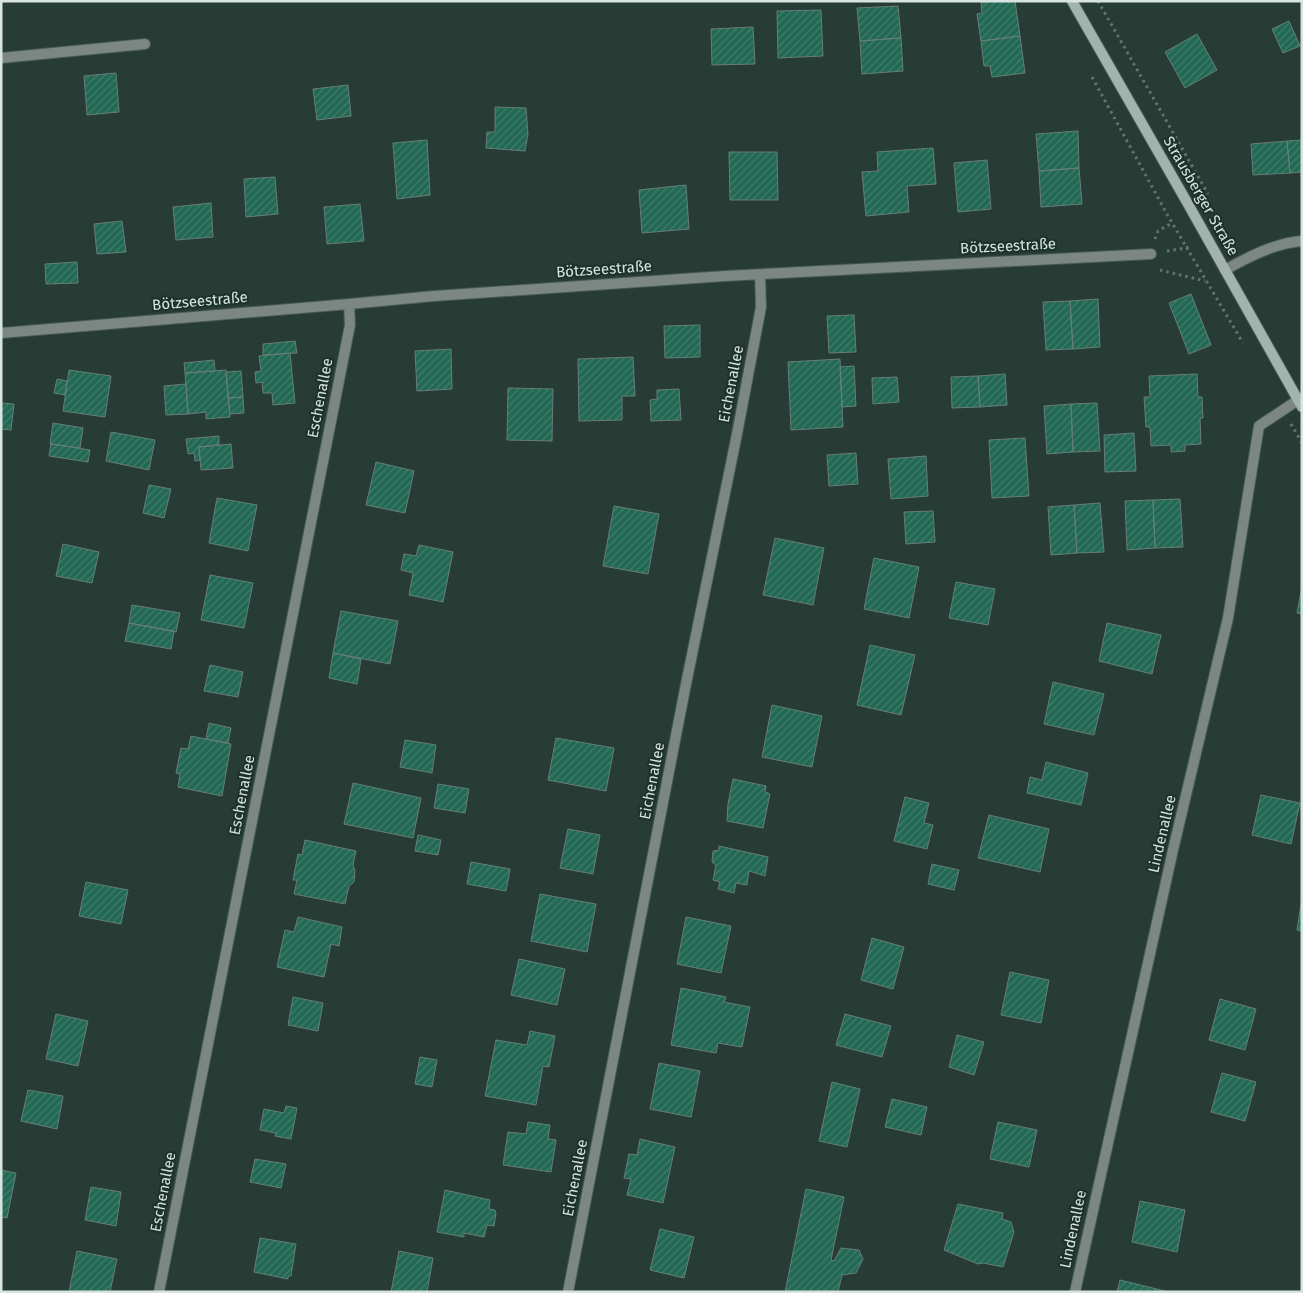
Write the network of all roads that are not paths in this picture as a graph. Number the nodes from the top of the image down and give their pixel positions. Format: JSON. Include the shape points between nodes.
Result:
{"nodes":[{"id":1,"x":1072,"y":1,"type":"edge"},
{"id":2,"x":145,"y":44,"type":"dead end"},
{"id":3,"x":1,"y":58,"type":"edge"},
{"id":4,"x":1302,"y":241,"type":"edge"},
{"id":5,"x":1151,"y":254,"type":"road end"},
{"id":6,"x":1225,"y":270,"type":"junction"},
{"id":7,"x":760,"y":275,"type":"junction"},
{"id":8,"x":349,"y":304,"type":"junction"},
{"id":9,"x":1,"y":333,"type":"edge"},
{"id":10,"x":1300,"y":404,"type":"edge"},
{"id":11,"x":158,"y":1292,"type":"edge"},
{"id":12,"x":568,"y":1292,"type":"edge"},
{"id":13,"x":1074,"y":1292,"type":"edge"}],
"edges":[{"from":1,"to":6,"type":"main road","name":"Strausberger Straße"},
{"from":2,"to":3,"type":"street"},
{"from":4,"to":6,"type":"street","via":[[1267,249]]},
{"from":5,"to":7,"type":"street","name":"Bötzseestraße"},
{"from":6,"to":10,"type":"main road","name":"Strausberger Straße"},
{"from":7,"to":8,"type":"street","name":"Bötzseestraße"},
{"from":7,"to":12,"type":"street","name":"Eichenallee","via":[[761,307]]},
{"from":8,"to":9,"type":"street","name":"Bötzseestraße"},
{"from":8,"to":11,"type":"street","name":"Eschenallee","via":[[350,325]]},
{"from":10,"to":13,"type":"street","name":"Lindenallee","via":[[1283,410],[1259,426],[1228,618]]}]}
